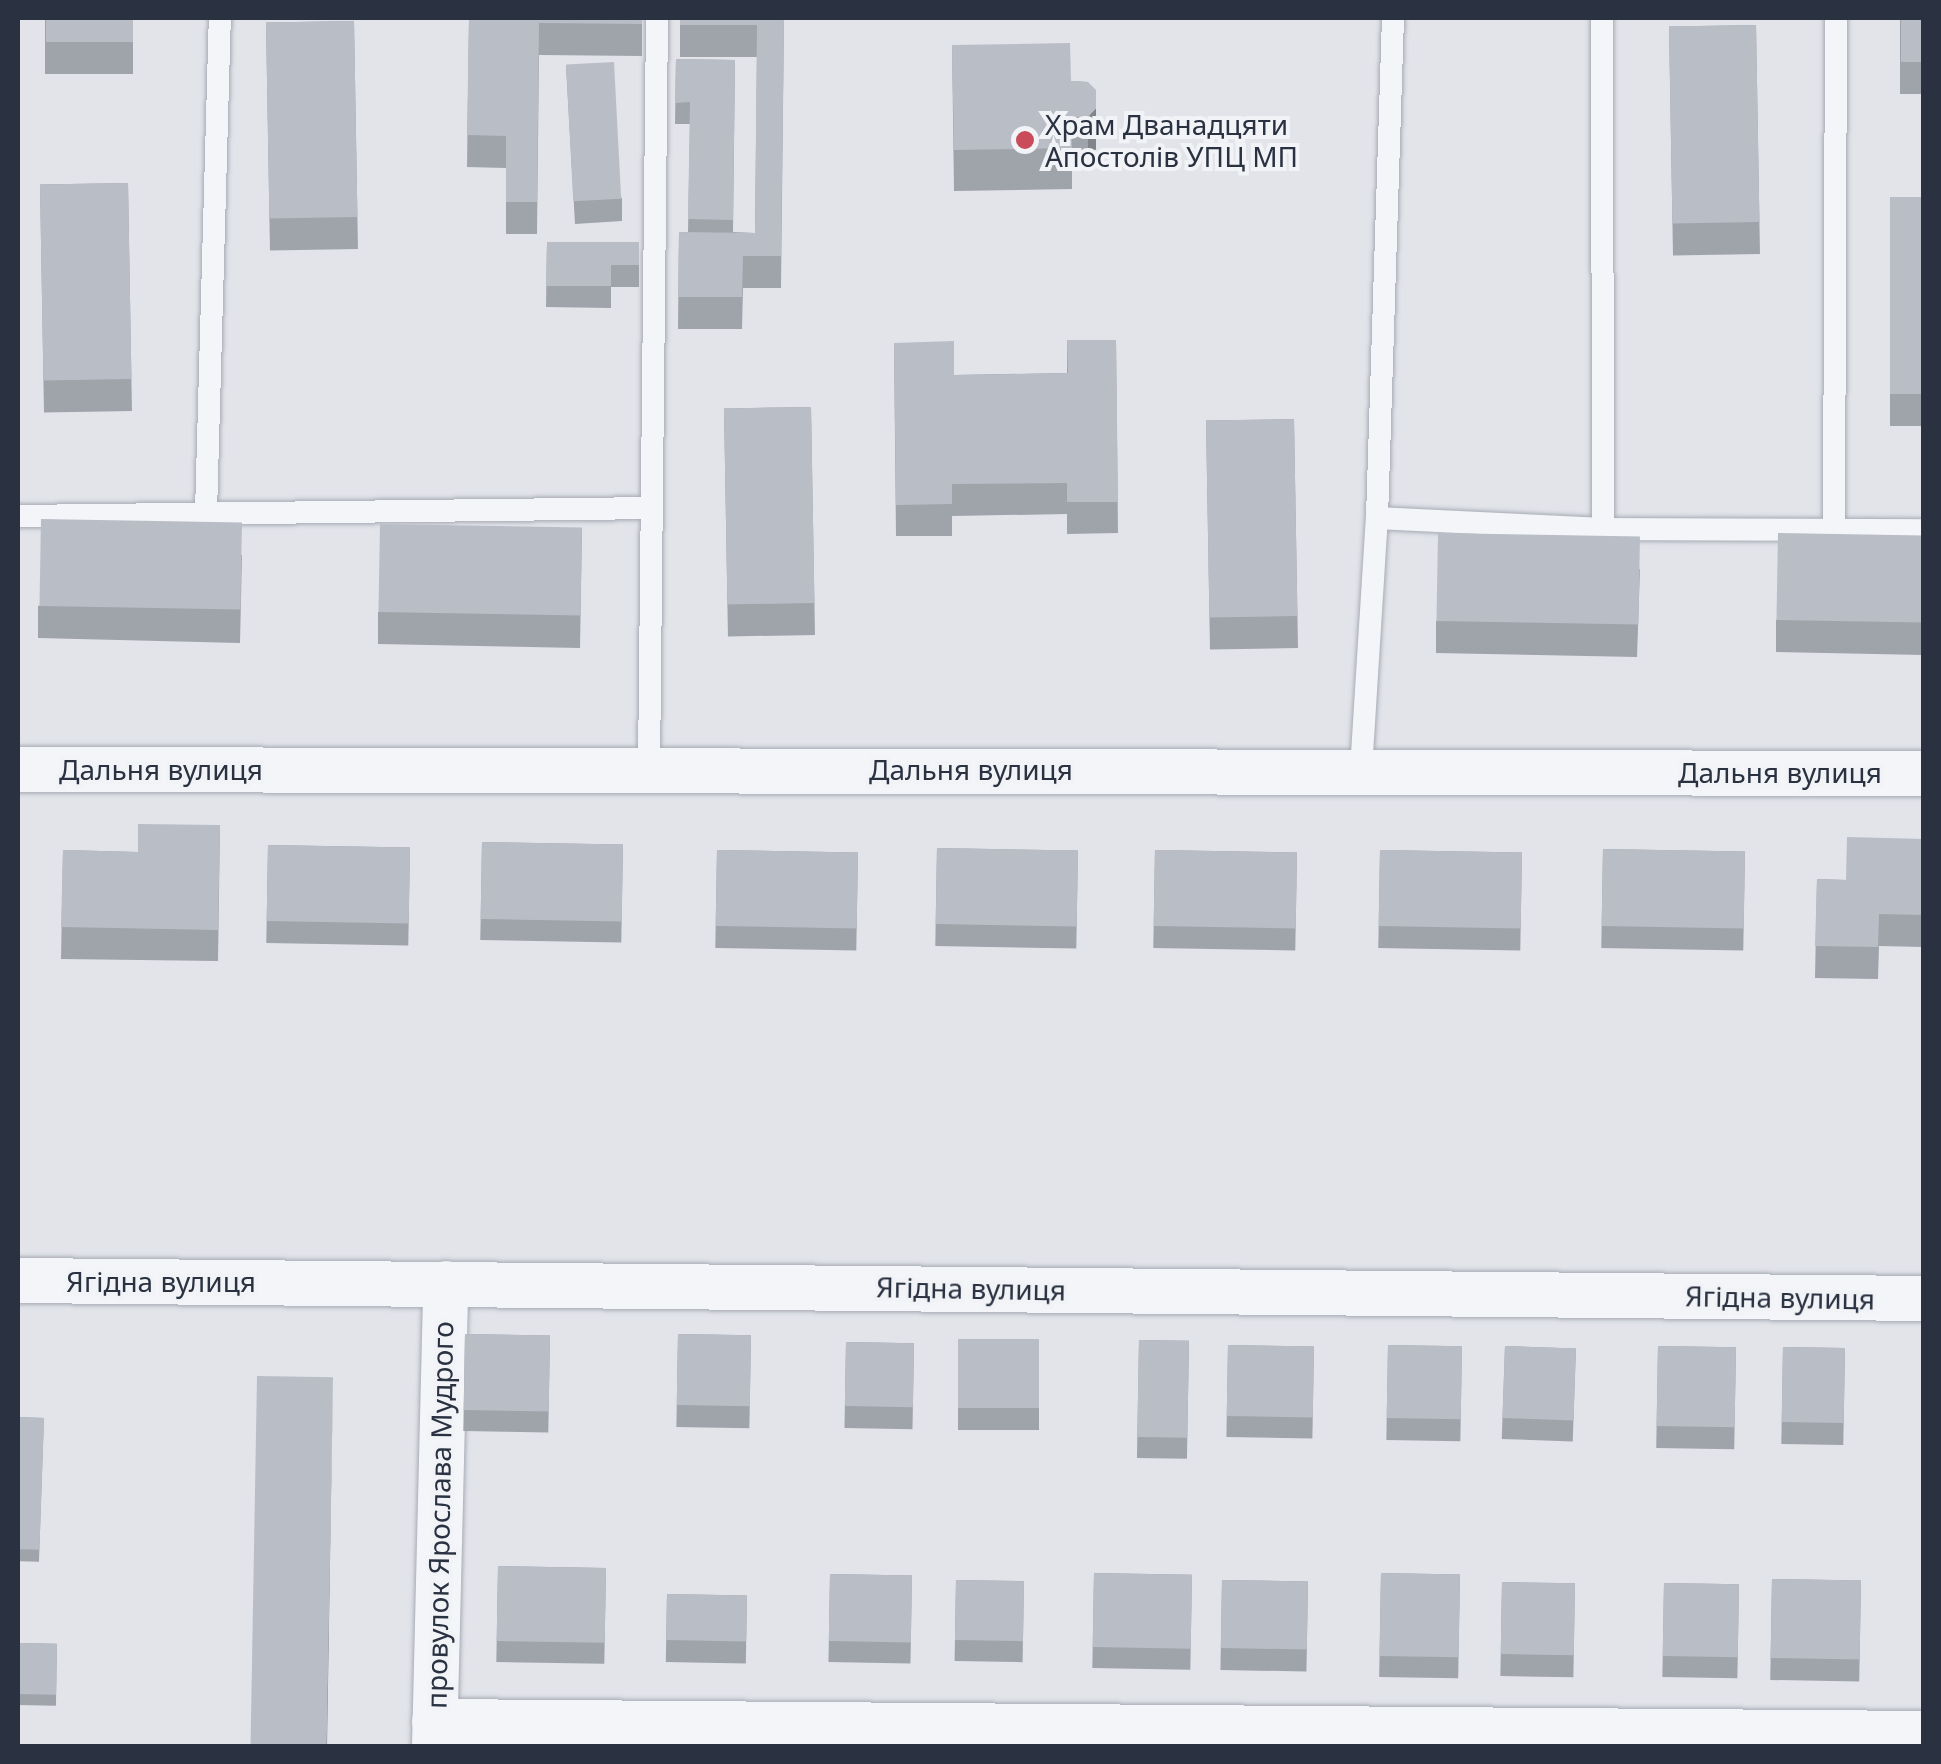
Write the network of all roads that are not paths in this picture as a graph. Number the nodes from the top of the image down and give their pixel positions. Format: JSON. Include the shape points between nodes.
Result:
{"nodes":[{"id":1,"x":220,"y":18,"type":"edge"},
{"id":2,"x":657,"y":18,"type":"edge"},
{"id":3,"x":1394,"y":18,"type":"edge"},
{"id":4,"x":1602,"y":18,"type":"edge"},
{"id":5,"x":1836,"y":18,"type":"edge"},
{"id":6,"x":651,"y":508,"type":"junction"},
{"id":7,"x":206,"y":513,"type":"junction"},
{"id":8,"x":18,"y":516,"type":"edge"},
{"id":9,"x":1376,"y":518,"type":"junction"},
{"id":10,"x":1603,"y":529,"type":"junction"},
{"id":11,"x":1834,"y":530,"type":"junction"},
{"id":12,"x":1924,"y":530,"type":"edge"},
{"id":13,"x":648,"y":768,"type":"junction"},
{"id":14,"x":18,"y":770,"type":"edge"},
{"id":15,"x":1361,"y":770,"type":"junction"},
{"id":16,"x":1924,"y":773,"type":"edge"},
{"id":17,"x":18,"y":1280,"type":"edge"},
{"id":18,"x":445,"y":1283,"type":"junction"},
{"id":19,"x":1924,"y":1298,"type":"edge"},
{"id":20,"x":1924,"y":1733,"type":"edge"},
{"id":21,"x":434,"y":1734,"type":"edge"}],
"edges":[{"from":1,"to":7,"type":"lane"},
{"from":2,"to":6,"type":"lane"},
{"from":3,"to":9,"type":"lane"},
{"from":4,"to":10,"type":"lane"},
{"from":5,"to":11,"type":"lane"},
{"from":6,"to":7,"type":"lane"},
{"from":6,"to":13,"type":"lane"},
{"from":7,"to":8,"type":"lane"},
{"from":9,"to":10,"type":"lane"},
{"from":9,"to":15,"type":"lane"},
{"from":10,"to":11,"type":"lane"},
{"from":11,"to":12,"type":"lane"},
{"from":13,"to":14,"type":"street","name":"Дальня вулиця"},
{"from":13,"to":15,"type":"street","name":"Дальня вулиця"},
{"from":15,"to":16,"type":"street","name":"Дальня вулиця"},
{"from":17,"to":18,"type":"street","name":"Ягідна вулиця"},
{"from":18,"to":19,"type":"street","name":"Ягідна вулиця"},
{"from":18,"to":21,"type":"street","name":"провулок Ярослава Мудрого"},
{"from":20,"to":21,"type":"street"}]}
